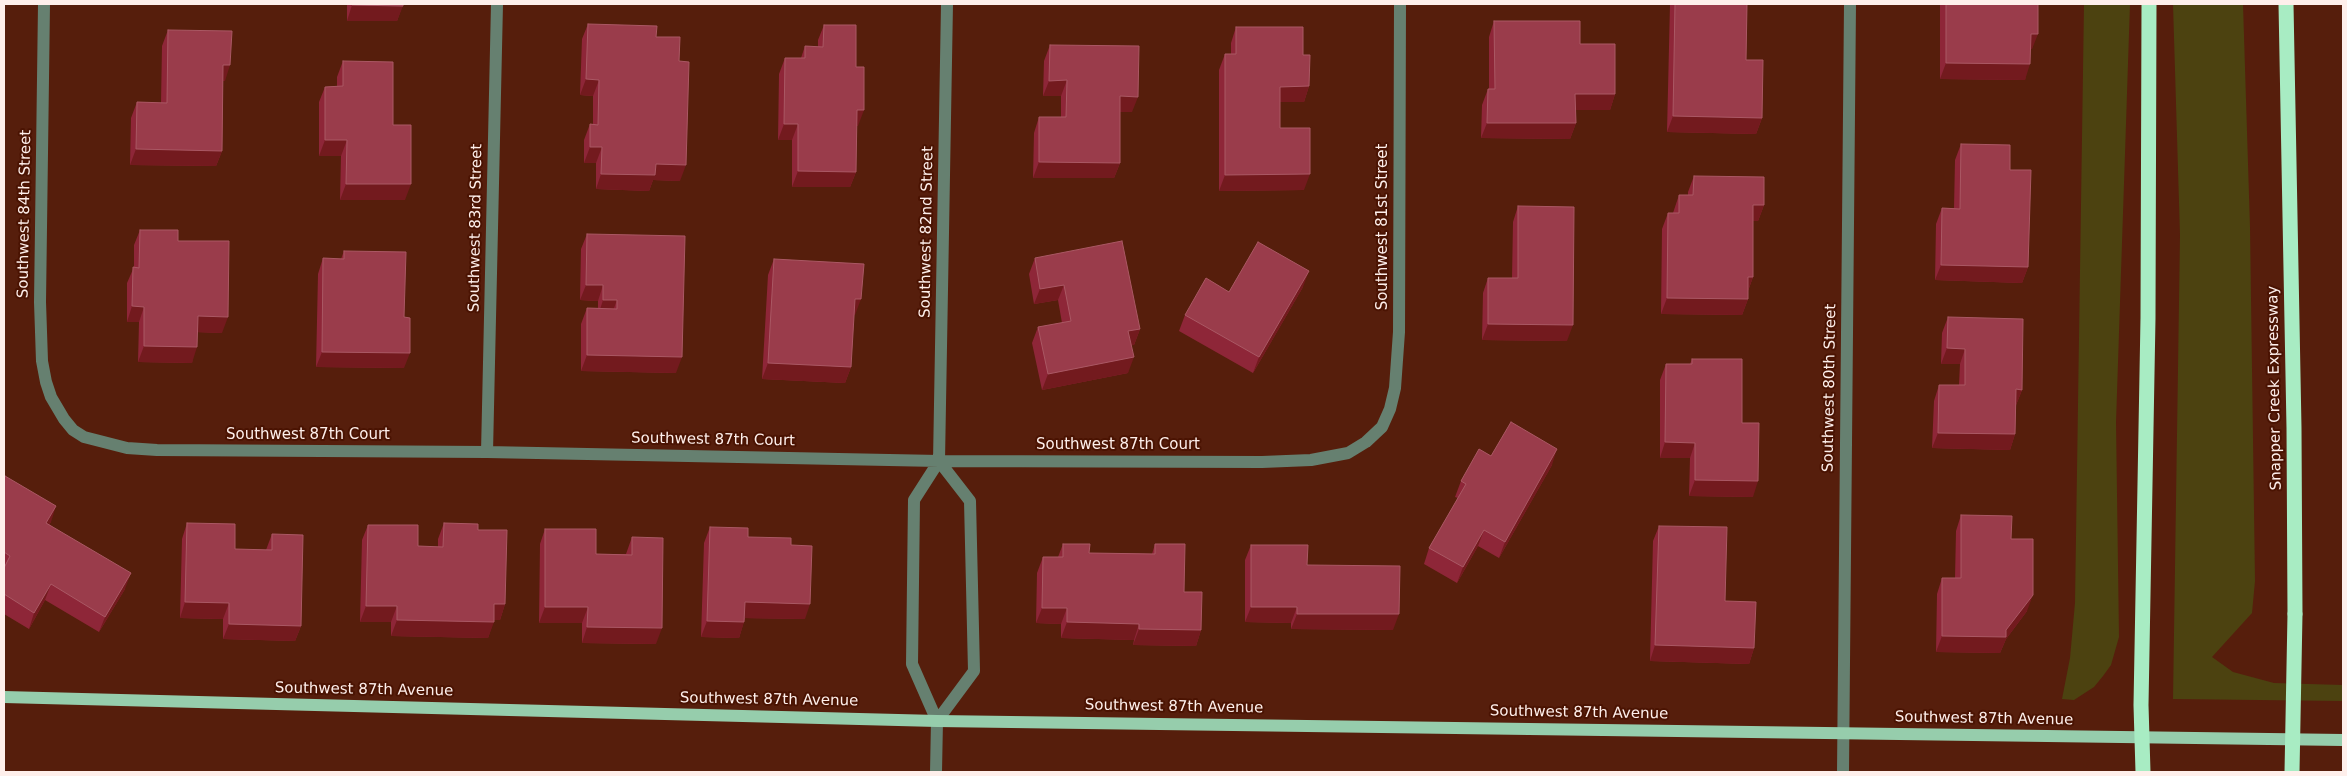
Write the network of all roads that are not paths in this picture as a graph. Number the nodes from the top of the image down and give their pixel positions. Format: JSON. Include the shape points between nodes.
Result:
{"nodes":[{"id":1,"x":44,"y":4,"type":"edge"},
{"id":2,"x":497,"y":4,"type":"edge"},
{"id":3,"x":947,"y":4,"type":"edge"},
{"id":4,"x":1400,"y":4,"type":"edge"},
{"id":5,"x":1850,"y":4,"type":"edge"},
{"id":6,"x":2149,"y":4,"type":"edge"},
{"id":7,"x":2286,"y":4,"type":"edge"},
{"id":8,"x":64,"y":420,"type":"joint"},
{"id":9,"x":1366,"y":442,"type":"joint"},
{"id":10,"x":487,"y":452,"type":"junction"},
{"id":11,"x":939,"y":461,"type":"junction"},
{"id":12,"x":4,"y":697,"type":"edge"},
{"id":13,"x":936,"y":721,"type":"junction"},
{"id":14,"x":1843,"y":733,"type":"junction"},
{"id":15,"x":2141,"y":738,"type":"junction"},
{"id":16,"x":2343,"y":740,"type":"edge"},
{"id":17,"x":936,"y":772,"type":"edge"},
{"id":18,"x":1843,"y":772,"type":"edge"},
{"id":19,"x":2143,"y":772,"type":"edge"},
{"id":20,"x":2292,"y":772,"type":"edge"}],
"edges":[{"from":1,"to":8,"type":"street","name":"Southwest 84th Street","via":[[40,337],[46,382]]},
{"from":2,"to":10,"type":"street","name":"Southwest 83rd Street"},
{"from":3,"to":11,"type":"street","name":"Southwest 82nd Street"},
{"from":4,"to":9,"type":"street","name":"Southwest 81st Street","via":[[1395,388],[1382,427]]},
{"from":5,"to":14,"type":"street","name":"Southwest 80th Street"},
{"from":6,"to":15,"type":"highway"},
{"from":7,"to":20,"type":"highway","name":"Snapper Creek Expressway","bridge":true,"via":[[2294,428]]},
{"from":8,"to":10,"type":"street","name":"Southwest 87th Court","via":[[84,437],[127,448]]},
{"from":9,"to":11,"type":"street","name":"Southwest 87th Court","via":[[1348,454],[1311,460]]},
{"from":10,"to":11,"type":"street","name":"Southwest 87th Court"},
{"from":11,"to":13,"type":"street","via":[[914,500],[912,664]]},
{"from":11,"to":13,"type":"street","via":[[970,502],[974,670]]},
{"from":12,"to":13,"type":"main road","name":"Southwest 87th Avenue"},
{"from":13,"to":14,"type":"main road","name":"Southwest 87th Avenue"},
{"from":13,"to":17,"type":"street"},
{"from":14,"to":15,"type":"main road","name":"Southwest 87th Avenue"},
{"from":14,"to":18,"type":"street","name":"Southwest 80th Street"},
{"from":15,"to":16,"type":"main road","name":"Southwest 87th Avenue"},
{"from":15,"to":19,"type":"highway"}]}
